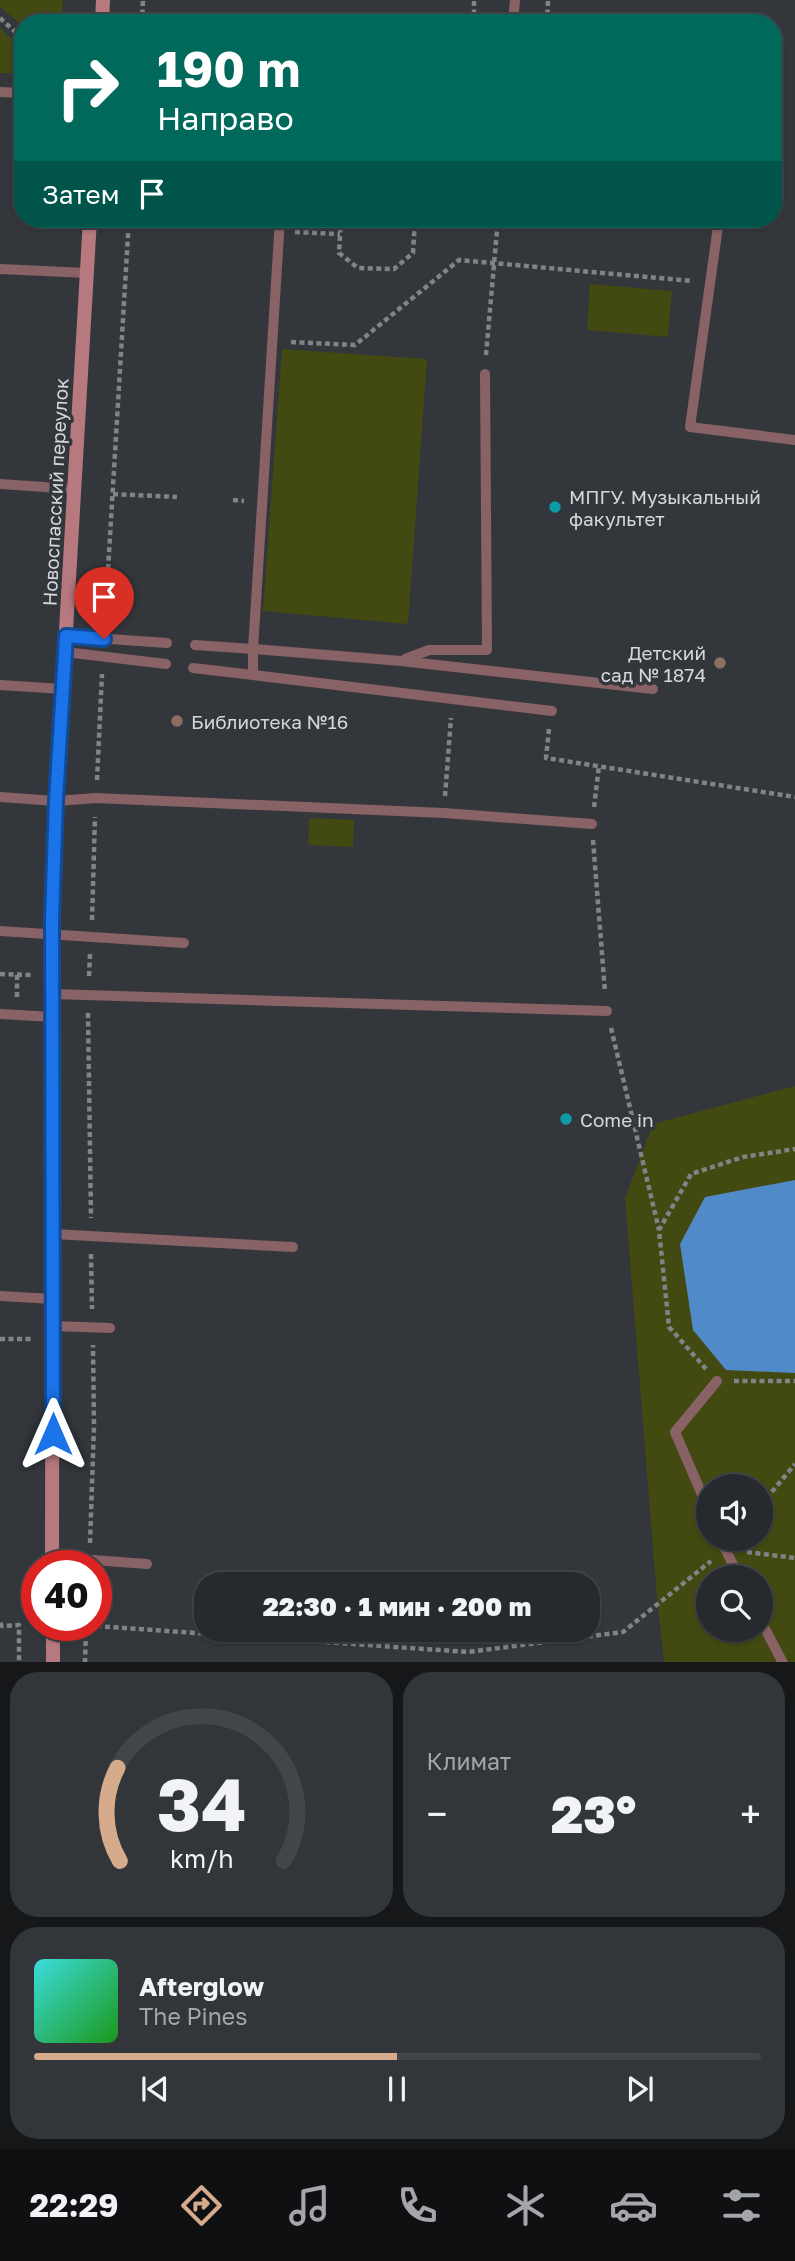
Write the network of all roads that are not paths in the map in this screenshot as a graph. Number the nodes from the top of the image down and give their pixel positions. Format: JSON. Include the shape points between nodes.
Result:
{"nodes":[{"id":1,"x":90,"y":228,"type":"edge"},
{"id":2,"x":279,"y":228,"type":"edge"},
{"id":3,"x":718,"y":228,"type":"edge"},
{"id":4,"x":0,"y":269,"type":"edge"},
{"id":5,"x":87,"y":273,"type":"junction"},
{"id":6,"x":485,"y":373,"type":"road end"},
{"id":7,"x":795,"y":440,"type":"edge"},
{"id":8,"x":0,"y":484,"type":"edge"},
{"id":9,"x":74,"y":489,"type":"junction"},
{"id":10,"x":66,"y":636,"type":"junction"},
{"id":11,"x":167,"y":643,"type":"dead end"},
{"id":12,"x":195,"y":645,"type":"dead end"},
{"id":13,"x":253,"y":649,"type":"junction"},
{"id":14,"x":65,"y":652,"type":"junction"},
{"id":15,"x":401,"y":661,"type":"junction"},
{"id":16,"x":166,"y":664,"type":"dead end"},
{"id":17,"x":193,"y":668,"type":"dead end"},
{"id":18,"x":253,"y":675,"type":"junction"},
{"id":19,"x":0,"y":685,"type":"edge"},
{"id":20,"x":63,"y":689,"type":"junction"},
{"id":21,"x":653,"y":689,"type":"dead end"},
{"id":22,"x":552,"y":711,"type":"road end"},
{"id":23,"x":0,"y":797,"type":"edge"},
{"id":24,"x":56,"y":801,"type":"junction"},
{"id":25,"x":592,"y":824,"type":"road end"},
{"id":26,"x":0,"y":931,"type":"edge"},
{"id":27,"x":53,"y":936,"type":"junction"},
{"id":28,"x":184,"y":943,"type":"dead end"},
{"id":29,"x":53,"y":994,"type":"junction"},
{"id":30,"x":607,"y":1011,"type":"dead end"},
{"id":31,"x":0,"y":1014,"type":"edge"},
{"id":32,"x":53,"y":1017,"type":"junction"},
{"id":33,"x":53,"y":1234,"type":"junction"},
{"id":34,"x":293,"y":1247,"type":"dead end"},
{"id":35,"x":0,"y":1296,"type":"edge"},
{"id":36,"x":53,"y":1300,"type":"junction"},
{"id":37,"x":53,"y":1326,"type":"junction"},
{"id":38,"x":110,"y":1328,"type":"dead end"},
{"id":39,"x":717,"y":1381,"type":"road end"},
{"id":40,"x":696,"y":1480,"type":"edge"},
{"id":41,"x":52,"y":1550,"type":"edge"},
{"id":42,"x":112,"y":1562,"type":"edge"},
{"id":43,"x":147,"y":1564,"type":"dead end"},
{"id":44,"x":53,"y":1641,"type":"edge"},
{"id":45,"x":772,"y":1642,"type":"edge"},
{"id":46,"x":53,"y":1662,"type":"edge"},
{"id":47,"x":783,"y":1662,"type":"edge"}],
"edges":[{"from":1,"to":5,"type":"street","name":"Новоспасский переулок"},
{"from":2,"to":13,"type":"lane"},
{"from":3,"to":7,"type":"lane","via":[[690,427]]},
{"from":4,"to":5,"type":"lane"},
{"from":5,"to":9,"type":"street","name":"Новоспасский переулок"},
{"from":6,"to":15,"type":"lane","via":[[488,650],[429,650]]},
{"from":8,"to":9,"type":"lane"},
{"from":9,"to":10,"type":"street","name":"Новоспасский переулок"},
{"from":10,"to":11,"type":"lane"},
{"from":10,"to":14,"type":"street","name":"Новоспасский переулок"},
{"from":12,"to":13,"type":"lane"},
{"from":13,"to":15,"type":"lane"},
{"from":13,"to":18,"type":"lane"},
{"from":14,"to":16,"type":"lane"},
{"from":14,"to":20,"type":"street","name":"Новоспасский переулок"},
{"from":15,"to":21,"type":"lane"},
{"from":17,"to":18,"type":"lane"},
{"from":18,"to":22,"type":"lane"},
{"from":19,"to":20,"type":"lane"},
{"from":20,"to":24,"type":"street","name":"Новоспасский переулок"},
{"from":23,"to":24,"type":"lane"},
{"from":24,"to":25,"type":"lane","via":[[96,798]]},
{"from":24,"to":27,"type":"street","name":"Новоспасский переулок"},
{"from":26,"to":27,"type":"lane"},
{"from":27,"to":28,"type":"lane"},
{"from":27,"to":29,"type":"street","name":"Новоспасский переулок"},
{"from":29,"to":30,"type":"lane"},
{"from":29,"to":32,"type":"street","name":"Новоспасский переулок"},
{"from":31,"to":32,"type":"lane"},
{"from":32,"to":33,"type":"street","name":"Новоспасский переулок"},
{"from":33,"to":34,"type":"lane"},
{"from":33,"to":36,"type":"street","name":"Новоспасский переулок"},
{"from":35,"to":36,"type":"lane"},
{"from":36,"to":37,"type":"street","name":"Новоспасский переулок"},
{"from":37,"to":38,"type":"lane"},
{"from":37,"to":41,"type":"street","name":"Новоспасский переулок"},
{"from":39,"to":40,"type":"lane","via":[[676,1432]]},
{"from":42,"to":43,"type":"lane"},
{"from":44,"to":46,"type":"street"},
{"from":45,"to":47,"type":"lane"}]}
